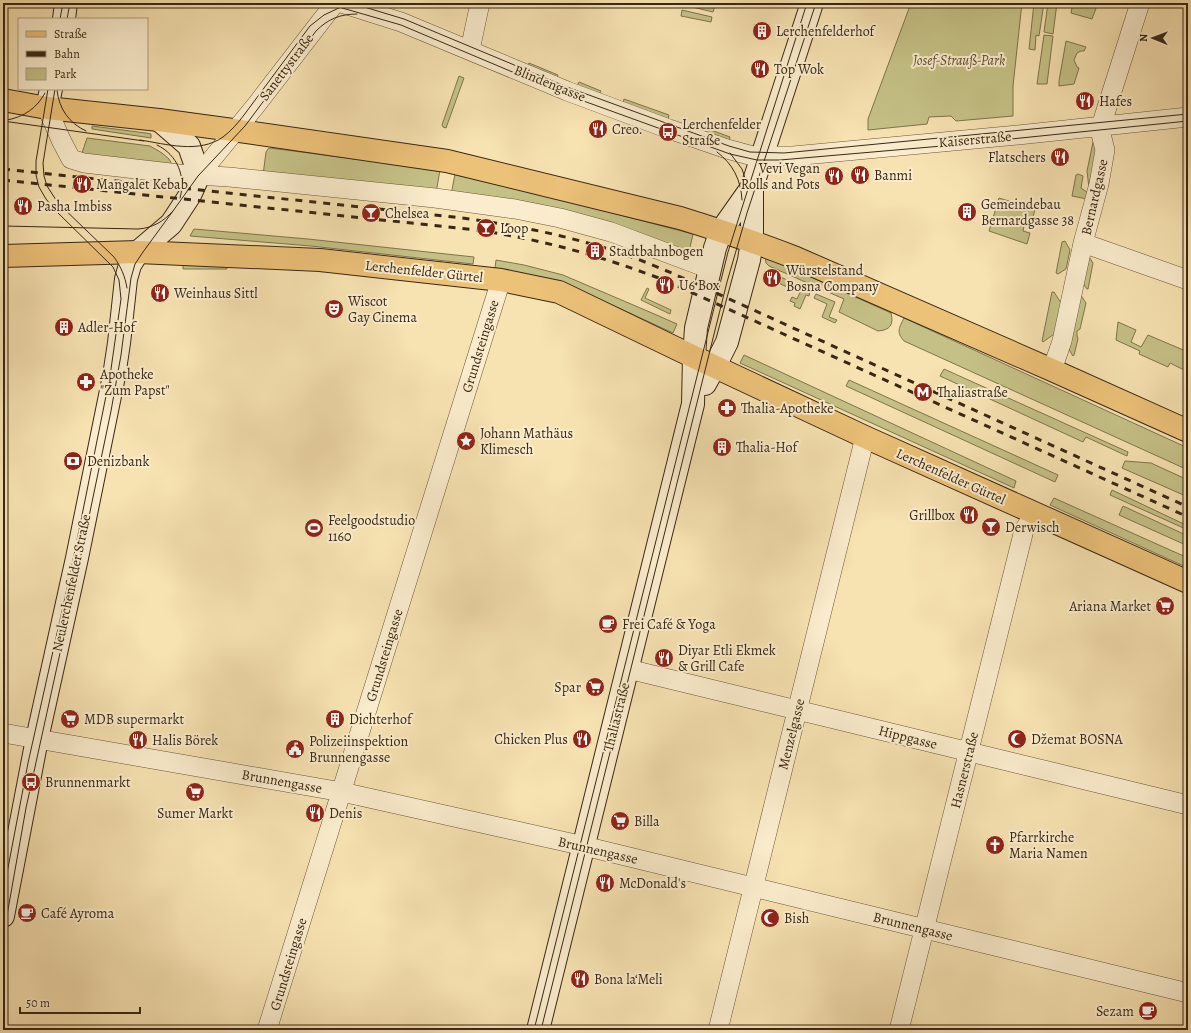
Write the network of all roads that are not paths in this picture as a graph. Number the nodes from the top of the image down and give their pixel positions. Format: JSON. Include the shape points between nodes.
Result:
{"nodes":[{"id":1,"x":66,"y":3,"type":"edge"},
{"id":2,"x":335,"y":3,"type":"edge"},
{"id":3,"x":341,"y":3,"type":"edge"},
{"id":4,"x":480,"y":3,"type":"edge"},
{"id":5,"x":812,"y":3,"type":"edge"},
{"id":6,"x":1140,"y":3,"type":"edge"},
{"id":7,"x":64,"y":18,"type":"edge"},
{"id":8,"x":470,"y":50,"type":"junction"},
{"id":9,"x":49,"y":98,"type":"edge"},
{"id":10,"x":3,"y":100,"type":"edge"},
{"id":11,"x":1188,"y":117,"type":"edge"},
{"id":12,"x":159,"y":120,"type":"junction"},
{"id":13,"x":1101,"y":126,"type":"junction"},
{"id":14,"x":235,"y":130,"type":"junction"},
{"id":15,"x":762,"y":157,"type":"junction"},
{"id":16,"x":199,"y":175,"type":"junction"},
{"id":17,"x":752,"y":187,"type":"junction"},
{"id":18,"x":721,"y":231,"type":"junction"},
{"id":19,"x":752,"y":241,"type":"junction"},
{"id":20,"x":1083,"y":243,"type":"junction"},
{"id":21,"x":138,"y":252,"type":"junction"},
{"id":22,"x":3,"y":256,"type":"edge"},
{"id":23,"x":710,"y":269,"type":"junction"},
{"id":24,"x":501,"y":280,"type":"junction"},
{"id":25,"x":1188,"y":280,"type":"edge"},
{"id":26,"x":694,"y":357,"type":"junction"},
{"id":27,"x":715,"y":366,"type":"junction"},
{"id":28,"x":1052,"y":370,"type":"junction"},
{"id":29,"x":693,"y":404,"type":"junction"},
{"id":30,"x":1188,"y":431,"type":"edge"},
{"id":31,"x":865,"y":438,"type":"junction"},
{"id":32,"x":1035,"y":513,"type":"junction"},
{"id":33,"x":1188,"y":582,"type":"edge"},
{"id":34,"x":628,"y":668,"type":"junction"},
{"id":35,"x":797,"y":710,"type":"junction"},
{"id":36,"x":3,"y":733,"type":"edge"},
{"id":37,"x":36,"y":739,"type":"junction"},
{"id":38,"x":969,"y":752,"type":"junction"},
{"id":39,"x":342,"y":792,"type":"junction"},
{"id":40,"x":1188,"y":805,"type":"edge"},
{"id":41,"x":584,"y":846,"type":"junction"},
{"id":42,"x":753,"y":887,"type":"junction"},
{"id":43,"x":3,"y":916,"type":"edge"},
{"id":44,"x":924,"y":929,"type":"junction"},
{"id":45,"x":1188,"y":993,"type":"edge"},
{"id":46,"x":267,"y":1030,"type":"edge"},
{"id":47,"x":538,"y":1030,"type":"edge"},
{"id":48,"x":718,"y":1030,"type":"edge"},
{"id":49,"x":899,"y":1030,"type":"edge"}],
"edges":[{"from":1,"to":7,"type":"main road"},
{"from":2,"to":14,"type":"street","name":"Sanettystraße"},
{"from":3,"to":8,"type":"street","name":"Blindengasse","via":[[401,22]]},
{"from":4,"to":8,"type":"street"},
{"from":5,"to":15,"type":"main road"},
{"from":6,"to":13,"type":"street","name":"Bernardgasse"},
{"from":8,"to":15,"type":"street","name":"Blindengasse","via":[[670,129],[745,155]]},
{"from":9,"to":10,"type":"main road"},
{"from":9,"to":12,"type":"main road"},
{"from":9,"to":16,"type":"street","via":[[61,140],[71,159],[84,163]]},
{"from":11,"to":13,"type":"street","name":"Kaiserstraße"},
{"from":12,"to":14,"type":"main road"},
{"from":12,"to":16,"type":"main road","via":[[189,146]]},
{"from":13,"to":15,"type":"street","name":"Kaiserstraße"},
{"from":13,"to":20,"type":"street","name":"Bernardgasse","via":[[1105,150]]},
{"from":14,"to":16,"type":"street"},
{"from":14,"to":18,"type":"main road","via":[[453,162],[680,218]]},
{"from":15,"to":17,"type":"main road"},
{"from":16,"to":21,"type":"main road","via":[[190,195],[171,224]]},
{"from":16,"to":23,"type":"street","via":[[435,198],[515,209],[611,232]]},
{"from":17,"to":18,"type":"main road"},
{"from":17,"to":19,"type":"main road"},
{"from":18,"to":19,"type":"main road"},
{"from":18,"to":23,"type":"main road"},
{"from":19,"to":27,"type":"main road","via":[[727,342]]},
{"from":19,"to":28,"type":"main road"},
{"from":20,"to":25,"type":"street"},
{"from":20,"to":28,"type":"street","name":"Bernardgasse","via":[[1062,341]]},
{"from":21,"to":22,"type":"main road","name":"Lerchenfelder Gürtel"},
{"from":21,"to":24,"type":"main road","name":"Lerchenfelder Gürtel","via":[[320,260]]},
{"from":21,"to":37,"type":"main road","name":"Neulerchenfelder Straße","via":[[130,265],[126,280],[114,376],[77,558]]},
{"from":23,"to":26,"type":"main road","via":[[696,325]]},
{"from":24,"to":26,"type":"main road","name":"Lerchenfelder Gürtel","via":[[559,292]]},
{"from":24,"to":39,"type":"street","name":"Grundsteingasse"},
{"from":26,"to":27,"type":"main road","name":"Lerchenfelder Gürtel"},
{"from":26,"to":29,"type":"main road"},
{"from":27,"to":29,"type":"main road"},
{"from":27,"to":31,"type":"main road","name":"Lerchenfelder Gürtel"},
{"from":28,"to":30,"type":"main road"},
{"from":29,"to":34,"type":"main road","name":"Thaliastraße"},
{"from":31,"to":32,"type":"main road","name":"Lerchenfelder Gürtel"},
{"from":31,"to":35,"type":"street","name":"Menzelgasse"},
{"from":32,"to":33,"type":"main road","name":"Lerchenfelder Gürtel"},
{"from":32,"to":38,"type":"street","name":"Hasnerstraße","via":[[1024,530]]},
{"from":34,"to":35,"type":"street","name":"Hippgasse"},
{"from":34,"to":41,"type":"main road","name":"Thaliastraße"},
{"from":35,"to":38,"type":"street","name":"Hippgasse"},
{"from":35,"to":42,"type":"street","name":"Menzelgasse"},
{"from":36,"to":37,"type":"street","name":"Brunnengasse"},
{"from":37,"to":39,"type":"street","name":"Brunnengasse"},
{"from":37,"to":43,"type":"main road","name":"Neulerchenfelder Straße"},
{"from":38,"to":40,"type":"street","name":"Hippgasse"},
{"from":38,"to":44,"type":"street","name":"Hasnerstraße"},
{"from":39,"to":41,"type":"street","name":"Brunnengasse"},
{"from":39,"to":46,"type":"street","name":"Grundsteingasse"},
{"from":41,"to":42,"type":"street","name":"Brunnengasse"},
{"from":41,"to":47,"type":"main road","name":"Thaliastraße"},
{"from":42,"to":44,"type":"street","name":"Brunnengasse"},
{"from":42,"to":48,"type":"street","name":"Menzelgasse"},
{"from":44,"to":45,"type":"street","name":"Brunnengasse"},
{"from":44,"to":49,"type":"street","name":"Hasnerstraße"}]}
